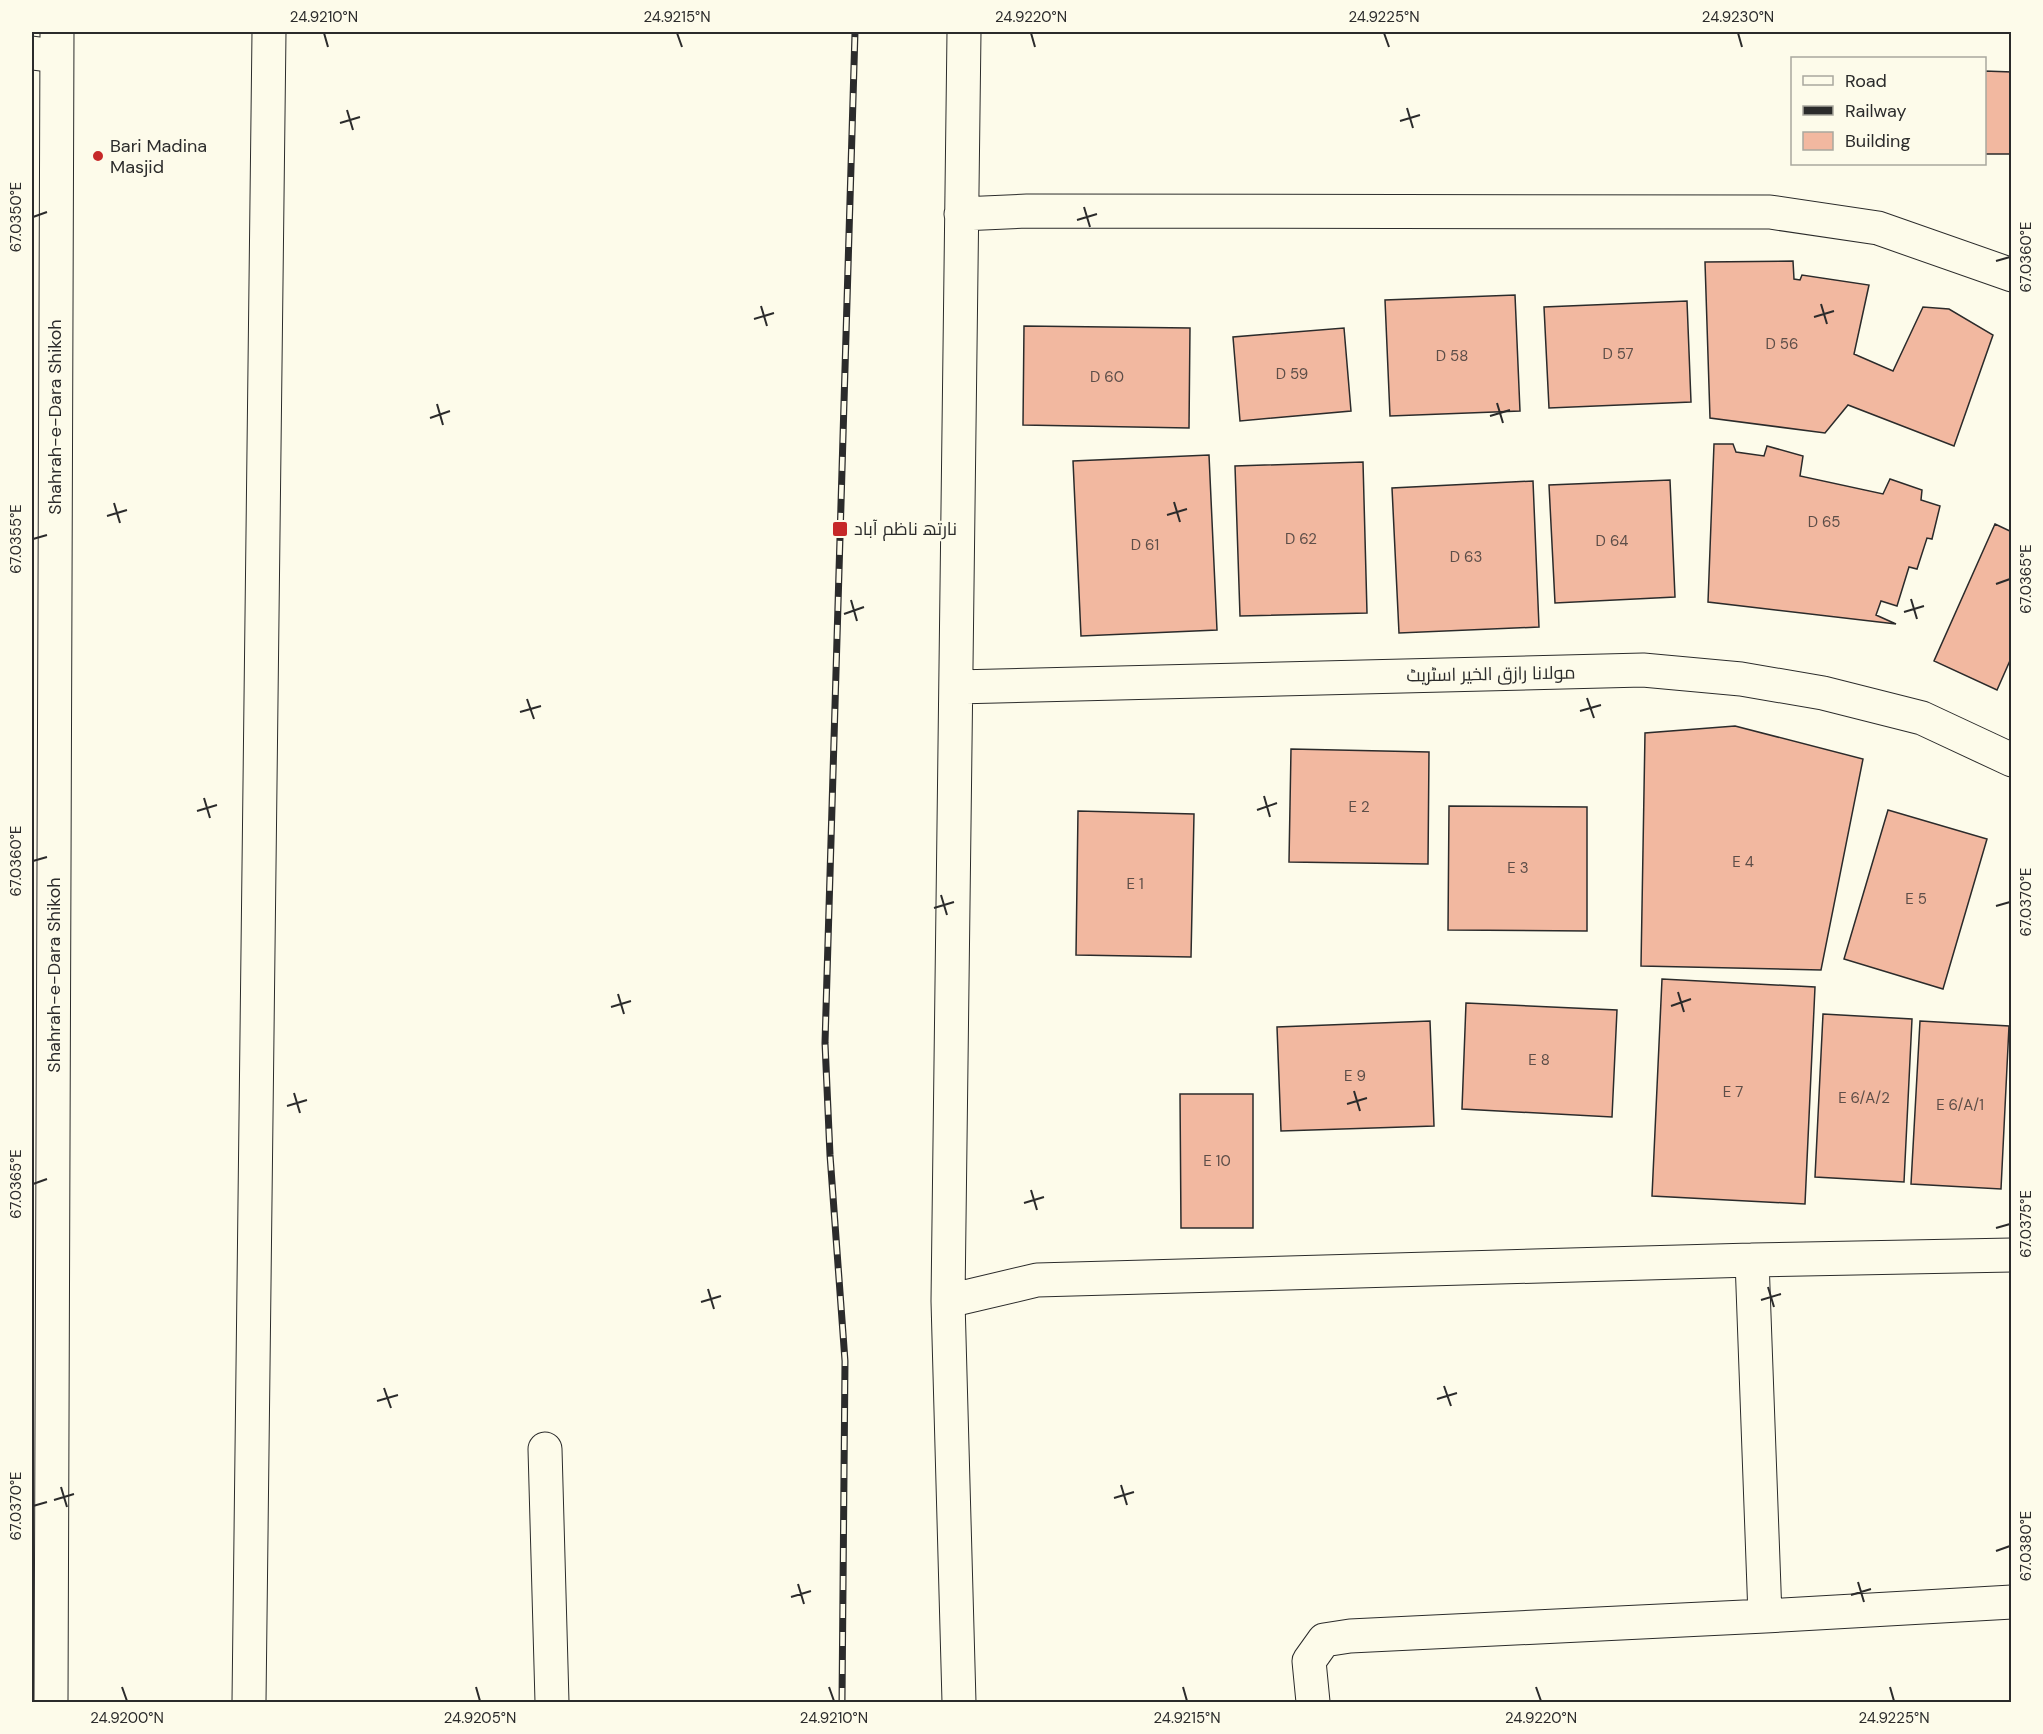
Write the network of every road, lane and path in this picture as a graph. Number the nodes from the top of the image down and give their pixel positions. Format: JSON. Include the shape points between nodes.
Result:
{"nodes":[{"id":1,"x":269,"y":32,"type":"edge"},
{"id":2,"x":964,"y":32,"type":"edge"},
{"id":3,"x":48,"y":47,"type":"edge"},
{"id":4,"x":961,"y":213,"type":"junction"},
{"id":5,"x":2012,"y":275,"type":"edge"},
{"id":6,"x":956,"y":687,"type":"junction"},
{"id":7,"x":2012,"y":760,"type":"edge"},
{"id":8,"x":42,"y":1115,"type":"edge"},
{"id":9,"x":2012,"y":1255,"type":"edge"},
{"id":10,"x":1752,"y":1260,"type":"junction"},
{"id":11,"x":948,"y":1301,"type":"junction"},
{"id":12,"x":544,"y":1449,"type":"dead end"},
{"id":13,"x":2012,"y":1602,"type":"edge"},
{"id":14,"x":1765,"y":1616,"type":"junction"},
{"id":15,"x":51,"y":1702,"type":"edge"},
{"id":16,"x":249,"y":1702,"type":"edge"},
{"id":17,"x":552,"y":1702,"type":"edge"},
{"id":18,"x":958,"y":1702,"type":"edge"},
{"id":19,"x":1312,"y":1702,"type":"edge"}],
"edges":[{"from":1,"to":16,"type":"street"},
{"from":2,"to":4,"type":"street"},
{"from":3,"to":8,"type":"street","name":"Shahrah-e-Dara Shikoh"},
{"from":4,"to":5,"type":"street","via":[[1770,212],[1878,228]]},
{"from":4,"to":6,"type":"street"},
{"from":6,"to":7,"type":"street","name":"مولانا رازق الخیر اسٹریٹ","via":[[1643,670],[1741,679],[1834,696],[1922,718]]},
{"from":6,"to":11,"type":"street"},
{"from":8,"to":15,"type":"street","name":"Shahrah-e-Dara Shikoh"},
{"from":9,"to":10,"type":"street"},
{"from":10,"to":11,"type":"street","via":[[1037,1280]]},
{"from":10,"to":14,"type":"street"},
{"from":11,"to":18,"type":"street"},
{"from":12,"to":17,"type":"street"},
{"from":13,"to":14,"type":"street"},
{"from":14,"to":19,"type":"street","via":[[1324,1640],[1309,1661]]}]}
